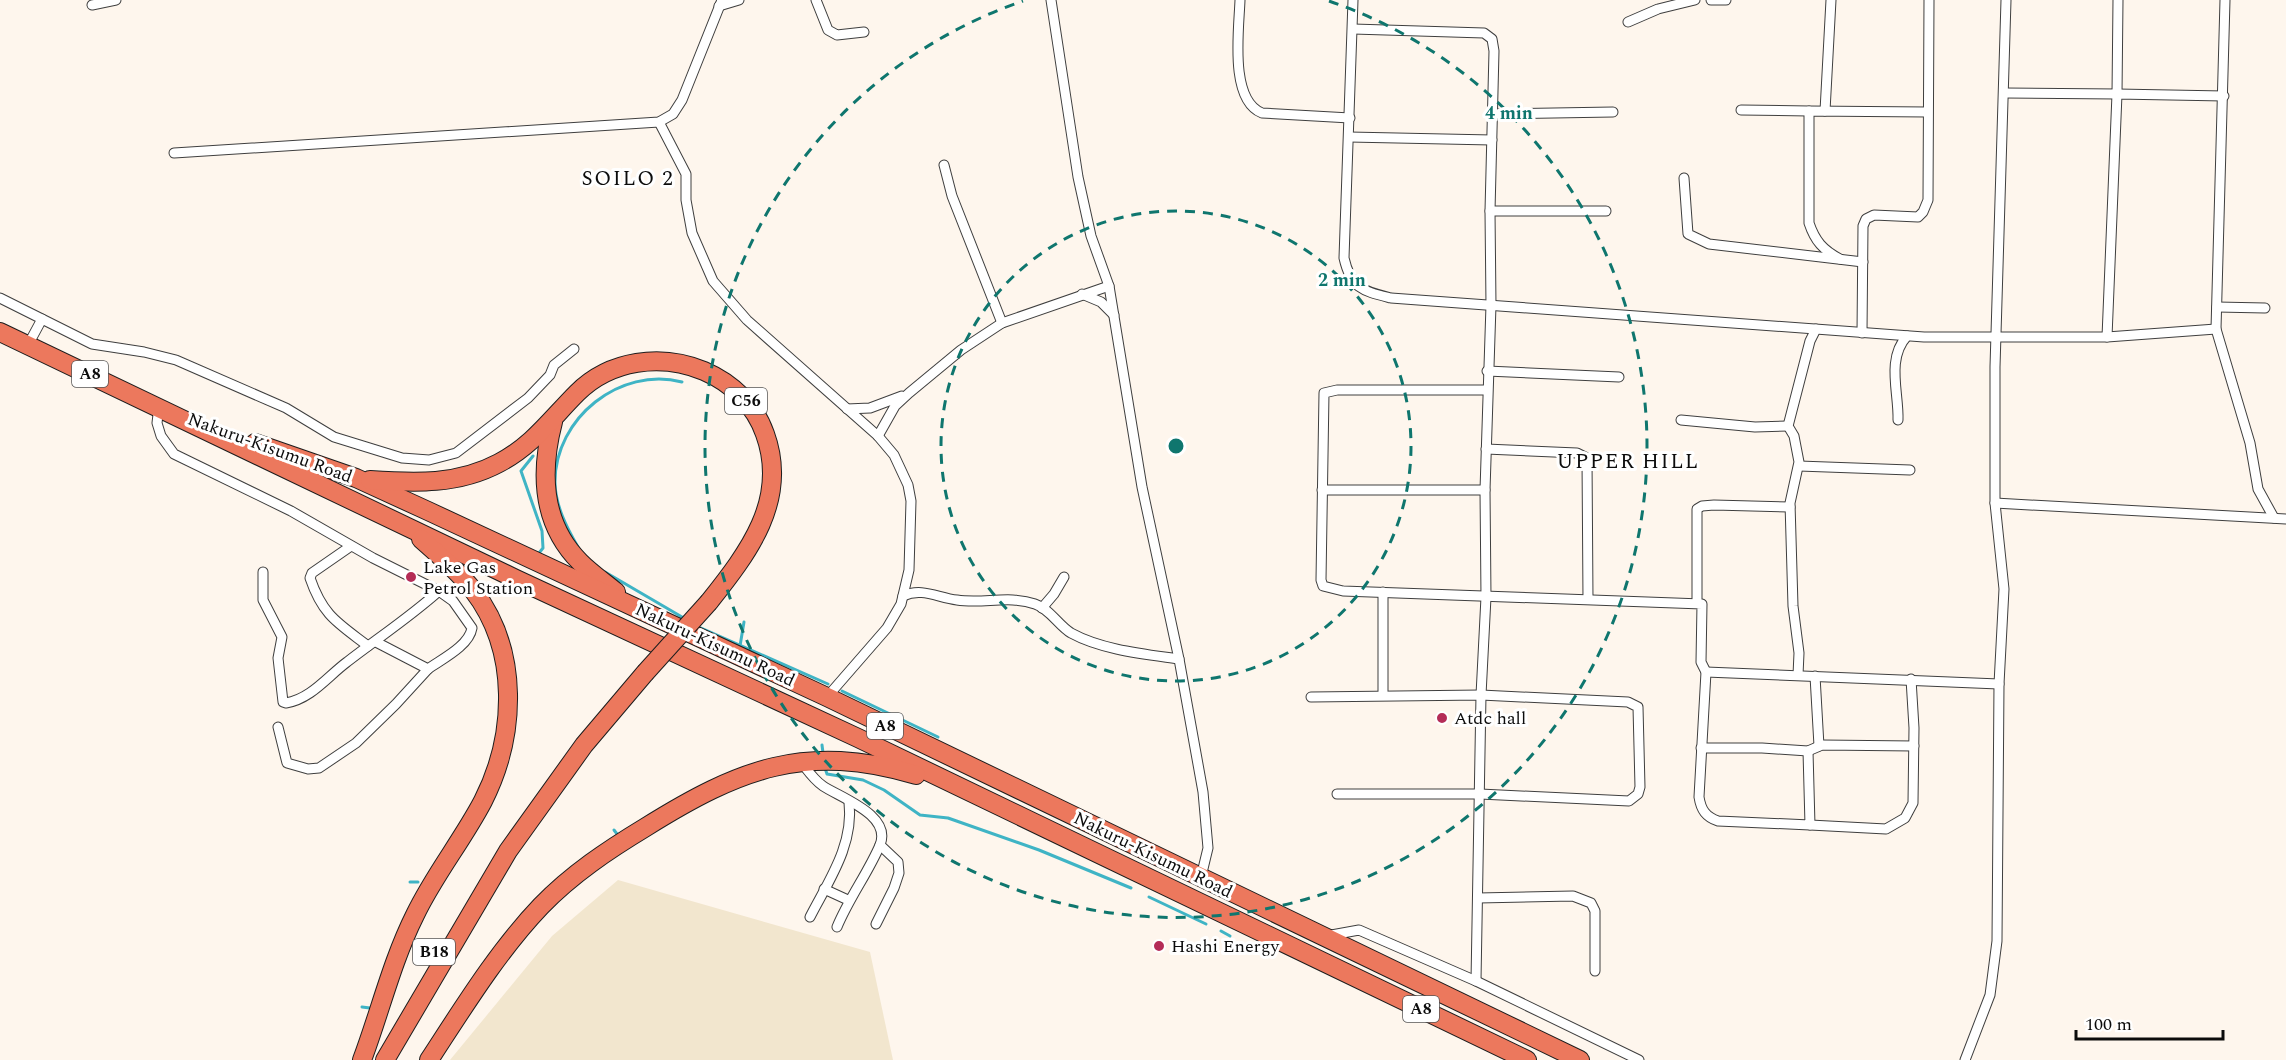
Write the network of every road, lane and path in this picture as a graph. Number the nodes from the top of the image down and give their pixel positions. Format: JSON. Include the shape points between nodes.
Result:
{"nodes":[{"id":1,"x":116,"y":0,"type":"edge"},
{"id":2,"x":739,"y":0,"type":"edge"},
{"id":3,"x":816,"y":0,"type":"edge"},
{"id":4,"x":1051,"y":0,"type":"edge"},
{"id":5,"x":1240,"y":0,"type":"edge"},
{"id":6,"x":1353,"y":0,"type":"edge"},
{"id":7,"x":1695,"y":0,"type":"edge"},
{"id":8,"x":1712,"y":0,"type":"edge"},
{"id":9,"x":1726,"y":0,"type":"edge"},
{"id":10,"x":1831,"y":0,"type":"edge"},
{"id":11,"x":1929,"y":0,"type":"edge"},
{"id":12,"x":2006,"y":0,"type":"edge"},
{"id":13,"x":2118,"y":0,"type":"edge"},
{"id":14,"x":2225,"y":0,"type":"edge"},
{"id":15,"x":720,"y":3,"type":"edge"},
{"id":16,"x":92,"y":5,"type":"dead end"},
{"id":17,"x":1628,"y":21,"type":"dead end"},
{"id":18,"x":1353,"y":29,"type":"junction"},
{"id":19,"x":864,"y":32,"type":"dead end"},
{"id":20,"x":2005,"y":93,"type":"junction"},
{"id":21,"x":2117,"y":94,"type":"junction"},
{"id":22,"x":2224,"y":96,"type":"junction"},
{"id":23,"x":1741,"y":110,"type":"dead end"},
{"id":24,"x":1809,"y":111,"type":"junction"},
{"id":25,"x":1826,"y":111,"type":"junction"},
{"id":26,"x":1613,"y":112,"type":"dead end"},
{"id":27,"x":1927,"y":112,"type":"junction"},
{"id":28,"x":1493,"y":114,"type":"junction"},
{"id":29,"x":1350,"y":118,"type":"junction"},
{"id":30,"x":658,"y":122,"type":"junction"},
{"id":31,"x":1349,"y":137,"type":"junction"},
{"id":32,"x":1492,"y":140,"type":"junction"},
{"id":33,"x":174,"y":153,"type":"dead end"},
{"id":34,"x":944,"y":165,"type":"dead end"},
{"id":35,"x":1684,"y":177,"type":"dead end"},
{"id":36,"x":1490,"y":211,"type":"junction"},
{"id":37,"x":1606,"y":211,"type":"dead end"},
{"id":38,"x":1840,"y":259,"type":"junction"},
{"id":39,"x":1863,"y":262,"type":"junction"},
{"id":40,"x":1109,"y":286,"type":"junction"},
{"id":41,"x":1082,"y":294,"type":"junction"},
{"id":42,"x":0,"y":297,"type":"edge"},
{"id":43,"x":1491,"y":305,"type":"junction"},
{"id":44,"x":2217,"y":307,"type":"junction"},
{"id":45,"x":2265,"y":308,"type":"dead end"},
{"id":46,"x":1114,"y":315,"type":"junction"},
{"id":47,"x":42,"y":319,"type":"junction"},
{"id":48,"x":1002,"y":323,"type":"junction"},
{"id":49,"x":1816,"y":329,"type":"junction"},
{"id":50,"x":2216,"y":329,"type":"junction"},
{"id":51,"x":0,"y":332,"type":"edge"},
{"id":52,"x":1862,"y":333,"type":"junction"},
{"id":53,"x":1907,"y":336,"type":"junction"},
{"id":54,"x":2107,"y":337,"type":"junction"},
{"id":55,"x":1996,"y":339,"type":"junction"},
{"id":56,"x":28,"y":345,"type":"junction"},
{"id":57,"x":574,"y":349,"type":"dead end"},
{"id":58,"x":1488,"y":371,"type":"junction"},
{"id":59,"x":1619,"y":377,"type":"dead end"},
{"id":60,"x":1486,"y":390,"type":"junction"},
{"id":61,"x":909,"y":393,"type":"junction"},
{"id":62,"x":159,"y":406,"type":"junction"},
{"id":63,"x":847,"y":409,"type":"junction"},
{"id":64,"x":180,"y":416,"type":"junction"},
{"id":65,"x":554,"y":420,"type":"junction"},
{"id":66,"x":1681,"y":420,"type":"dead end"},
{"id":67,"x":1898,"y":420,"type":"dead end"},
{"id":68,"x":1788,"y":426,"type":"junction"},
{"id":69,"x":878,"y":436,"type":"junction"},
{"id":70,"x":1486,"y":449,"type":"junction"},
{"id":71,"x":1799,"y":466,"type":"junction"},
{"id":72,"x":1910,"y":470,"type":"dead end"},
{"id":73,"x":356,"y":478,"type":"junction"},
{"id":74,"x":1322,"y":490,"type":"junction"},
{"id":75,"x":1485,"y":490,"type":"junction"},
{"id":76,"x":1995,"y":503,"type":"junction"},
{"id":77,"x":1790,"y":507,"type":"junction"},
{"id":78,"x":2274,"y":518,"type":"junction"},
{"id":79,"x":2286,"y":519,"type":"edge"},
{"id":80,"x":406,"y":524,"type":"junction"},
{"id":81,"x":351,"y":546,"type":"junction"},
{"id":82,"x":263,"y":572,"type":"dead end"},
{"id":83,"x":1064,"y":577,"type":"dead end"},
{"id":84,"x":439,"y":591,"type":"junction"},
{"id":85,"x":1383,"y":592,"type":"junction"},
{"id":86,"x":903,"y":596,"type":"junction"},
{"id":87,"x":1486,"y":597,"type":"junction"},
{"id":88,"x":1588,"y":599,"type":"junction"},
{"id":89,"x":709,"y":602,"type":"joint"},
{"id":90,"x":1697,"y":603,"type":"junction"},
{"id":91,"x":630,"y":605,"type":"junction"},
{"id":92,"x":1042,"y":608,"type":"junction"},
{"id":93,"x":372,"y":644,"type":"junction"},
{"id":94,"x":1179,"y":659,"type":"junction"},
{"id":95,"x":428,"y":669,"type":"junction"},
{"id":96,"x":1706,"y":672,"type":"junction"},
{"id":97,"x":1798,"y":675,"type":"junction"},
{"id":98,"x":1815,"y":676,"type":"junction"},
{"id":99,"x":1911,"y":679,"type":"junction"},
{"id":100,"x":1999,"y":684,"type":"junction"},
{"id":101,"x":1383,"y":695,"type":"junction"},
{"id":102,"x":1481,"y":695,"type":"junction"},
{"id":103,"x":827,"y":697,"type":"junction"},
{"id":104,"x":1311,"y":697,"type":"dead end"},
{"id":105,"x":278,"y":727,"type":"dead end"},
{"id":106,"x":1819,"y":746,"type":"junction"},
{"id":107,"x":1914,"y":746,"type":"junction"},
{"id":108,"x":1701,"y":748,"type":"junction"},
{"id":109,"x":1808,"y":751,"type":"junction"},
{"id":110,"x":801,"y":762,"type":"junction"},
{"id":111,"x":955,"y":786,"type":"junction"},
{"id":112,"x":1337,"y":794,"type":"dead end"},
{"id":113,"x":1480,"y":794,"type":"junction"},
{"id":114,"x":849,"y":802,"type":"junction"},
{"id":115,"x":1810,"y":825,"type":"junction"},
{"id":116,"x":880,"y":845,"type":"junction"},
{"id":117,"x":508,"y":851,"type":"junction"},
{"id":118,"x":1201,"y":877,"type":"junction"},
{"id":119,"x":824,"y":889,"type":"junction"},
{"id":120,"x":1478,"y":898,"type":"junction"},
{"id":121,"x":848,"y":900,"type":"junction"},
{"id":122,"x":810,"y":917,"type":"dead end"},
{"id":123,"x":876,"y":924,"type":"dead end"},
{"id":124,"x":837,"y":927,"type":"dead end"},
{"id":125,"x":1324,"y":936,"type":"junction"},
{"id":126,"x":1595,"y":970,"type":"dead end"},
{"id":127,"x":1476,"y":981,"type":"junction"},
{"id":128,"x":420,"y":998,"type":"junction"},
{"id":129,"x":362,"y":1060,"type":"edge"},
{"id":130,"x":371,"y":1060,"type":"edge"},
{"id":131,"x":385,"y":1060,"type":"edge"},
{"id":132,"x":398,"y":1060,"type":"edge"},
{"id":133,"x":429,"y":1060,"type":"edge"},
{"id":134,"x":1527,"y":1060,"type":"edge"},
{"id":135,"x":1580,"y":1060,"type":"edge"},
{"id":136,"x":1639,"y":1060,"type":"edge"},
{"id":137,"x":1965,"y":1060,"type":"edge"}],
"edges":[{"from":1,"to":16,"type":"street"},
{"from":2,"to":15,"type":"street"},
{"from":3,"to":19,"type":"street","via":[[828,30],[837,34]]},
{"from":4,"to":40,"type":"street","via":[[1078,177],[1091,236]]},
{"from":5,"to":29,"type":"street","via":[[1240,70],[1245,100],[1250,106],[1262,113]]},
{"from":6,"to":18,"type":"street"},
{"from":7,"to":17,"type":"street"},
{"from":8,"to":9,"type":"street"},
{"from":10,"to":25,"type":"street"},
{"from":11,"to":27,"type":"street"},
{"from":12,"to":20,"type":"street"},
{"from":13,"to":21,"type":"street"},
{"from":14,"to":22,"type":"street"},
{"from":15,"to":30,"type":"street","via":[[682,100],[673,114]]},
{"from":18,"to":28,"type":"street","via":[[1484,33],[1492,39],[1494,51]]},
{"from":18,"to":29,"type":"street"},
{"from":20,"to":21,"type":"street"},
{"from":20,"to":55,"type":"street"},
{"from":21,"to":22,"type":"street"},
{"from":21,"to":54,"type":"street"},
{"from":22,"to":44,"type":"street"},
{"from":23,"to":24,"type":"street"},
{"from":24,"to":25,"type":"street"},
{"from":24,"to":38,"type":"street","via":[[1809,223],[1823,250]]},
{"from":25,"to":27,"type":"street"},
{"from":26,"to":28,"type":"street"},
{"from":27,"to":39,"type":"street","via":[[1926,206],[1918,217],[1874,215],[1866,219]]},
{"from":28,"to":32,"type":"street"},
{"from":29,"to":31,"type":"street"},
{"from":30,"to":33,"type":"street"},
{"from":30,"to":63,"type":"street","via":[[686,174],[692,233],[712,281],[747,320]]},
{"from":31,"to":32,"type":"street"},
{"from":31,"to":43,"type":"street","via":[[1344,258],[1351,280],[1366,292],[1391,298]]},
{"from":32,"to":36,"type":"street"},
{"from":34,"to":48,"type":"street","via":[[952,196]]},
{"from":35,"to":38,"type":"street","via":[[1685,221],[1688,234],[1696,240]]},
{"from":36,"to":37,"type":"street"},
{"from":36,"to":43,"type":"street"},
{"from":38,"to":39,"type":"street"},
{"from":39,"to":52,"type":"street"},
{"from":40,"to":41,"type":"street"},
{"from":40,"to":46,"type":"street"},
{"from":41,"to":46,"type":"street"},
{"from":41,"to":48,"type":"street"},
{"from":42,"to":47,"type":"street"},
{"from":43,"to":49,"type":"street"},
{"from":43,"to":58,"type":"street"},
{"from":44,"to":45,"type":"street"},
{"from":44,"to":50,"type":"street"},
{"from":46,"to":94,"type":"street","via":[[1142,487]]},
{"from":47,"to":56,"type":"street"},
{"from":47,"to":57,"type":"street","via":[[92,344],[144,351],[219,377],[357,446],[402,458],[429,460],[456,453],[474,441],[528,398],[550,375],[554,365]]},
{"from":48,"to":61,"type":"street","via":[[961,350]]},
{"from":49,"to":52,"type":"street"},
{"from":49,"to":68,"type":"street"},
{"from":50,"to":54,"type":"street"},
{"from":50,"to":78,"type":"street","via":[[2250,443],[2258,489]]},
{"from":51,"to":56,"type":"highway","number":"A8"},
{"from":52,"to":53,"type":"street"},
{"from":53,"to":55,"type":"street"},
{"from":53,"to":67,"type":"street","via":[[1897,354],[1894,389]]},
{"from":54,"to":55,"type":"street"},
{"from":55,"to":76,"type":"street"},
{"from":56,"to":62,"type":"highway","number":"A8"},
{"from":58,"to":59,"type":"street"},
{"from":58,"to":60,"type":"street"},
{"from":60,"to":70,"type":"street"},
{"from":60,"to":74,"type":"street","via":[[1326,391],[1322,395]]},
{"from":61,"to":63,"type":"street","via":[[870,408]]},
{"from":61,"to":69,"type":"street","via":[[895,406]]},
{"from":62,"to":64,"type":"highway","number":"A8"},
{"from":62,"to":81,"type":"street","via":[[157,423],[161,436],[174,454],[291,511]]},
{"from":63,"to":69,"type":"street"},
{"from":64,"to":73,"type":"highway","name":"Nakuru-Kisumu Road","number":"A8"},
{"from":64,"to":80,"type":"highway","name":"Nakuru-Kisumu Road","number":"A8"},
{"from":65,"to":73,"type":"highway","via":[[515,454],[467,476],[434,482]]},
{"from":65,"to":89,"type":"highway","number":"C56","via":[[578,392],[600,375],[639,362],[663,361],[700,369],[715,376],[748,404],[768,443],[771,492],[762,527]]},
{"from":65,"to":91,"type":"highway","via":[[545,480],[548,510],[581,563]]},
{"from":66,"to":68,"type":"street"},
{"from":68,"to":71,"type":"street","via":[[1794,436]]},
{"from":69,"to":86,"type":"street","via":[[903,472],[911,501],[909,562]]},
{"from":70,"to":75,"type":"street"},
{"from":70,"to":88,"type":"street","via":[[1577,453],[1587,458]]},
{"from":71,"to":72,"type":"street"},
{"from":71,"to":77,"type":"street","via":[[1790,492]]},
{"from":73,"to":91,"type":"highway","name":"Nakuru-Kisumu Road","number":"A8"},
{"from":74,"to":75,"type":"street"},
{"from":74,"to":85,"type":"street","via":[[1323,586],[1338,591]]},
{"from":75,"to":87,"type":"street"},
{"from":76,"to":78,"type":"street"},
{"from":76,"to":100,"type":"street","via":[[2004,589]]},
{"from":77,"to":90,"type":"street","via":[[1714,505],[1697,509]]},
{"from":77,"to":97,"type":"street"},
{"from":78,"to":79,"type":"street"},
{"from":80,"to":111,"type":"highway","name":"Nakuru-Kisumu Road","number":"A8"},
{"from":80,"to":129,"type":"highway","via":[[458,573],[482,604],[501,650],[509,708],[503,753],[494,778],[414,916]]},
{"from":81,"to":84,"type":"street"},
{"from":81,"to":93,"type":"street","via":[[310,578],[329,617]]},
{"from":82,"to":93,"type":"street","via":[[263,600],[282,637],[278,658],[283,702],[289,703],[317,688]]},
{"from":83,"to":92,"type":"street"},
{"from":84,"to":93,"type":"street"},
{"from":84,"to":95,"type":"street","via":[[467,617],[472,632],[452,653]]},
{"from":85,"to":87,"type":"street"},
{"from":85,"to":101,"type":"street"},
{"from":86,"to":92,"type":"street","via":[[920,592],[955,600],[1023,601]]},
{"from":86,"to":103,"type":"street","via":[[887,628]]},
{"from":87,"to":88,"type":"street"},
{"from":87,"to":102,"type":"street"},
{"from":88,"to":90,"type":"street"},
{"from":89,"to":117,"type":"highway","number":"B18","bridge":true,"via":[[584,746]]},
{"from":90,"to":96,"type":"street","via":[[1703,608],[1701,662]]},
{"from":91,"to":103,"type":"highway","name":"Nakuru-Kisumu Road","number":"A8"},
{"from":92,"to":94,"type":"street","via":[[1083,638]]},
{"from":93,"to":95,"type":"street"},
{"from":94,"to":118,"type":"street","via":[[1208,827]]},
{"from":95,"to":105,"type":"street","via":[[356,743],[319,768],[287,763]]},
{"from":96,"to":97,"type":"street"},
{"from":96,"to":108,"type":"street"},
{"from":97,"to":98,"type":"street"},
{"from":98,"to":99,"type":"street"},
{"from":98,"to":106,"type":"street"},
{"from":99,"to":100,"type":"street"},
{"from":99,"to":107,"type":"street"},
{"from":100,"to":137,"type":"street","via":[[1997,941],[1990,995]]},
{"from":101,"to":102,"type":"street"},
{"from":101,"to":104,"type":"street"},
{"from":102,"to":113,"type":"street"},
{"from":102,"to":113,"type":"street","via":[[1634,704],[1640,716],[1640,775],[1638,794],[1622,802]]},
{"from":103,"to":118,"type":"highway","name":"Nakuru-Kisumu Road","number":"A8"},
{"from":106,"to":107,"type":"street"},
{"from":106,"to":109,"type":"street"},
{"from":107,"to":115,"type":"street","via":[[1913,803],[1905,818],[1886,829]]},
{"from":108,"to":109,"type":"street"},
{"from":108,"to":115,"type":"street","via":[[1700,803],[1708,818]]},
{"from":109,"to":115,"type":"street"},
{"from":110,"to":111,"type":"highway","via":[[862,763]]},
{"from":110,"to":114,"type":"street","via":[[813,778]]},
{"from":110,"to":133,"type":"highway","via":[[750,772],[709,789],[590,862],[559,888],[517,935]]},
{"from":111,"to":134,"type":"highway","name":"Nakuru-Kisumu Road","number":"A8"},
{"from":112,"to":113,"type":"street"},
{"from":113,"to":120,"type":"street"},
{"from":114,"to":116,"type":"street","via":[[878,822],[882,831]]},
{"from":114,"to":119,"type":"street","via":[[848,840]]},
{"from":116,"to":121,"type":"street"},
{"from":116,"to":123,"type":"street","via":[[898,862],[899,873]]},
{"from":117,"to":128,"type":"highway","number":"B18"},
{"from":117,"to":130,"type":"highway","number":"B18","via":[[431,956]]},
{"from":118,"to":125,"type":"highway","name":"Nakuru-Kisumu Road","number":"A8"},
{"from":119,"to":121,"type":"street"},
{"from":119,"to":122,"type":"street"},
{"from":120,"to":126,"type":"street","via":[[1573,896],[1591,903],[1595,911]]},
{"from":120,"to":127,"type":"street"},
{"from":121,"to":124,"type":"street"},
{"from":125,"to":127,"type":"street","via":[[1359,930]]},
{"from":125,"to":135,"type":"highway","name":"Nakuru-Kisumu Road","number":"A8"},
{"from":127,"to":136,"type":"street"},
{"from":128,"to":131,"type":"highway","number":"B18"},
{"from":128,"to":132,"type":"highway"}]}
